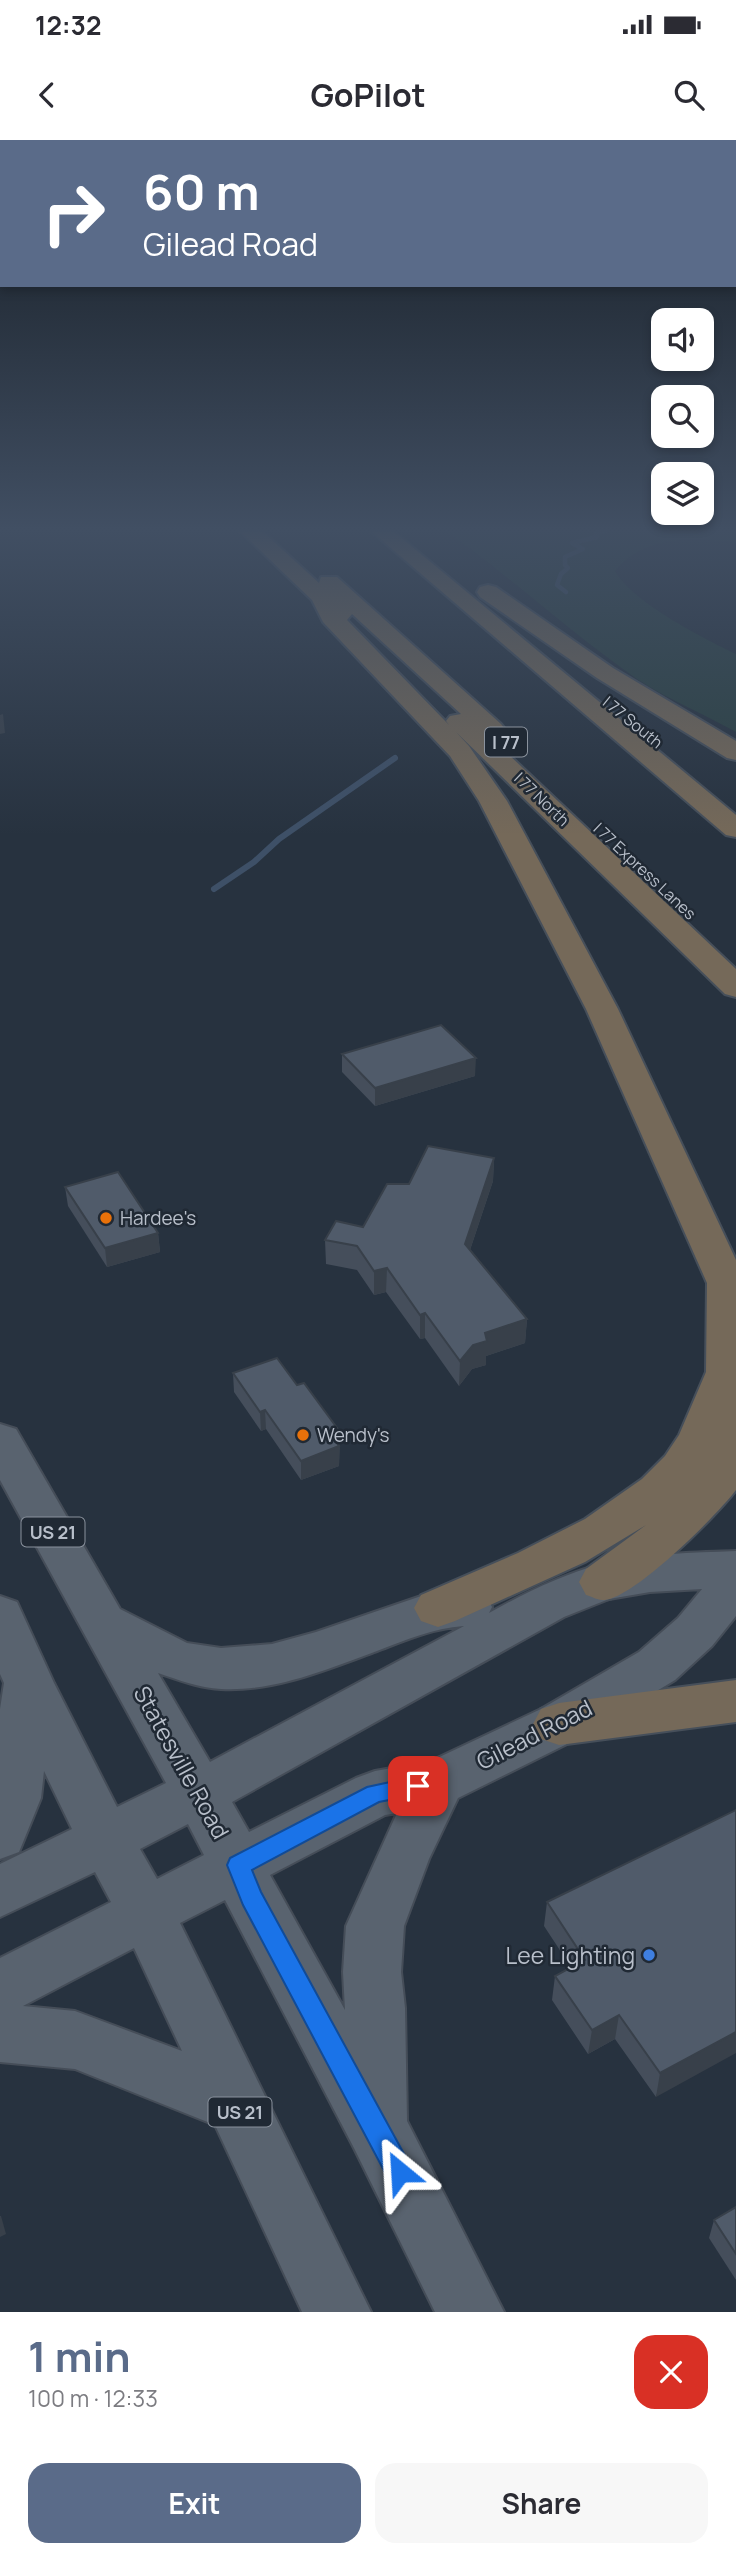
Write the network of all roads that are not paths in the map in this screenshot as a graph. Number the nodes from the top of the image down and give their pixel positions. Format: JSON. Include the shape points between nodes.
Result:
{"nodes":[{"id":1,"x":346,"y":632,"type":"edge"},
{"id":2,"x":360,"y":632,"type":"edge"},
{"id":3,"x":385,"y":632,"type":"edge"},
{"id":4,"x":502,"y":632,"type":"edge"},
{"id":5,"x":524,"y":632,"type":"edge"},
{"id":6,"x":547,"y":632,"type":"edge"},
{"id":7,"x":736,"y":752,"type":"edge"},
{"id":8,"x":736,"y":807,"type":"edge"},
{"id":9,"x":736,"y":829,"type":"edge"},
{"id":10,"x":736,"y":957,"type":"edge"},
{"id":11,"x":736,"y":987,"type":"edge"},
{"id":12,"x":732,"y":1286,"type":"edge"},
{"id":13,"x":727,"y":1371,"type":"junction"},
{"id":14,"x":0,"y":1440,"type":"edge"},
{"id":15,"x":736,"y":1569,"type":"edge"},
{"id":16,"x":736,"y":1581,"type":"edge"},
{"id":17,"x":603,"y":1582,"type":"junction"},
{"id":18,"x":547,"y":1604,"type":"junction"},
{"id":19,"x":438,"y":1608,"type":"junction"},
{"id":20,"x":0,"y":1615,"type":"edge"},
{"id":21,"x":105,"y":1623,"type":"junction"},
{"id":22,"x":29,"y":1683,"type":"junction"},
{"id":23,"x":736,"y":1701,"type":"edge"},
{"id":24,"x":559,"y":1724,"type":"junction"},
{"id":25,"x":439,"y":1782,"type":"junction"},
{"id":26,"x":200,"y":1794,"type":"junction"},
{"id":27,"x":0,"y":1835,"type":"edge"},
{"id":28,"x":106,"y":1839,"type":"junction"},
{"id":29,"x":238,"y":1865,"type":"junction"},
{"id":30,"x":0,"y":1892,"type":"edge"},
{"id":31,"x":145,"y":1911,"type":"junction"},
{"id":32,"x":0,"y":1988,"type":"edge"},
{"id":33,"x":0,"y":2033,"type":"edge"},
{"id":34,"x":235,"y":2102,"type":"junction"},
{"id":35,"x":376,"y":2126,"type":"junction"},
{"id":36,"x":337,"y":2312,"type":"edge"},
{"id":37,"x":470,"y":2312,"type":"edge"}],
"edges":[{"from":1,"to":12,"type":"highway","via":[[460,751],[493,801],[602,1009]]},
{"from":2,"to":11,"type":"highway","name":"I 77 North","number":"I 77"},
{"from":3,"to":10,"type":"highway","name":"I 77 Express Lanes","number":"I 77"},
{"from":4,"to":9,"type":"highway"},
{"from":5,"to":8,"type":"highway","name":"I 77 South"},
{"from":6,"to":7,"type":"highway"},
{"from":12,"to":13,"type":"highway"},
{"from":13,"to":17,"type":"highway","via":[[735,1449],[723,1475],[701,1503],[662,1538]]},
{"from":13,"to":19,"type":"highway","via":[[700,1439],[683,1466],[652,1498],[558,1554]]},
{"from":14,"to":21,"type":"main road","name":"Statesville Road","number":"US 21"},
{"from":15,"to":17,"type":"main road"},
{"from":16,"to":24,"type":"main road","name":"Gilead Road","via":[[695,1632],[657,1667]]},
{"from":17,"to":18,"type":"main road"},
{"from":18,"to":19,"type":"main road"},
{"from":18,"to":26,"type":"main road"},
{"from":19,"to":21,"type":"main road","via":[[311,1655],[224,1668],[173,1658]]},
{"from":20,"to":22,"type":"main road","number":"US 21"},
{"from":21,"to":26,"type":"main road","name":"Statesville Road","number":"US 21"},
{"from":22,"to":27,"type":"main road","via":[[14,1798]]},
{"from":22,"to":28,"type":"main road","number":"US 21"},
{"from":23,"to":24,"type":"highway"},
{"from":24,"to":25,"type":"main road","name":"Gilead Road"},
{"from":25,"to":29,"type":"main road","name":"Gilead Road","via":[[375,1794]]},
{"from":25,"to":35,"type":"main road","via":[[375,1926]]},
{"from":26,"to":28,"type":"main road"},
{"from":26,"to":29,"type":"main road","name":"Statesville Road","number":"US 21"},
{"from":28,"to":30,"type":"main road"},
{"from":28,"to":31,"type":"main road","number":"US 21"},
{"from":29,"to":31,"type":"main road","name":"Gilead Road"},
{"from":29,"to":35,"type":"main road","name":"Statesville Road","number":"US 21"},
{"from":31,"to":32,"type":"main road","name":"Gilead Road"},
{"from":31,"to":34,"type":"main road","number":"US 21"},
{"from":33,"to":34,"type":"main road","via":[[75,2040]]},
{"from":34,"to":36,"type":"main road","number":"US 21"},
{"from":35,"to":37,"type":"main road","name":"Statesville Road","number":"US 21"}]}
